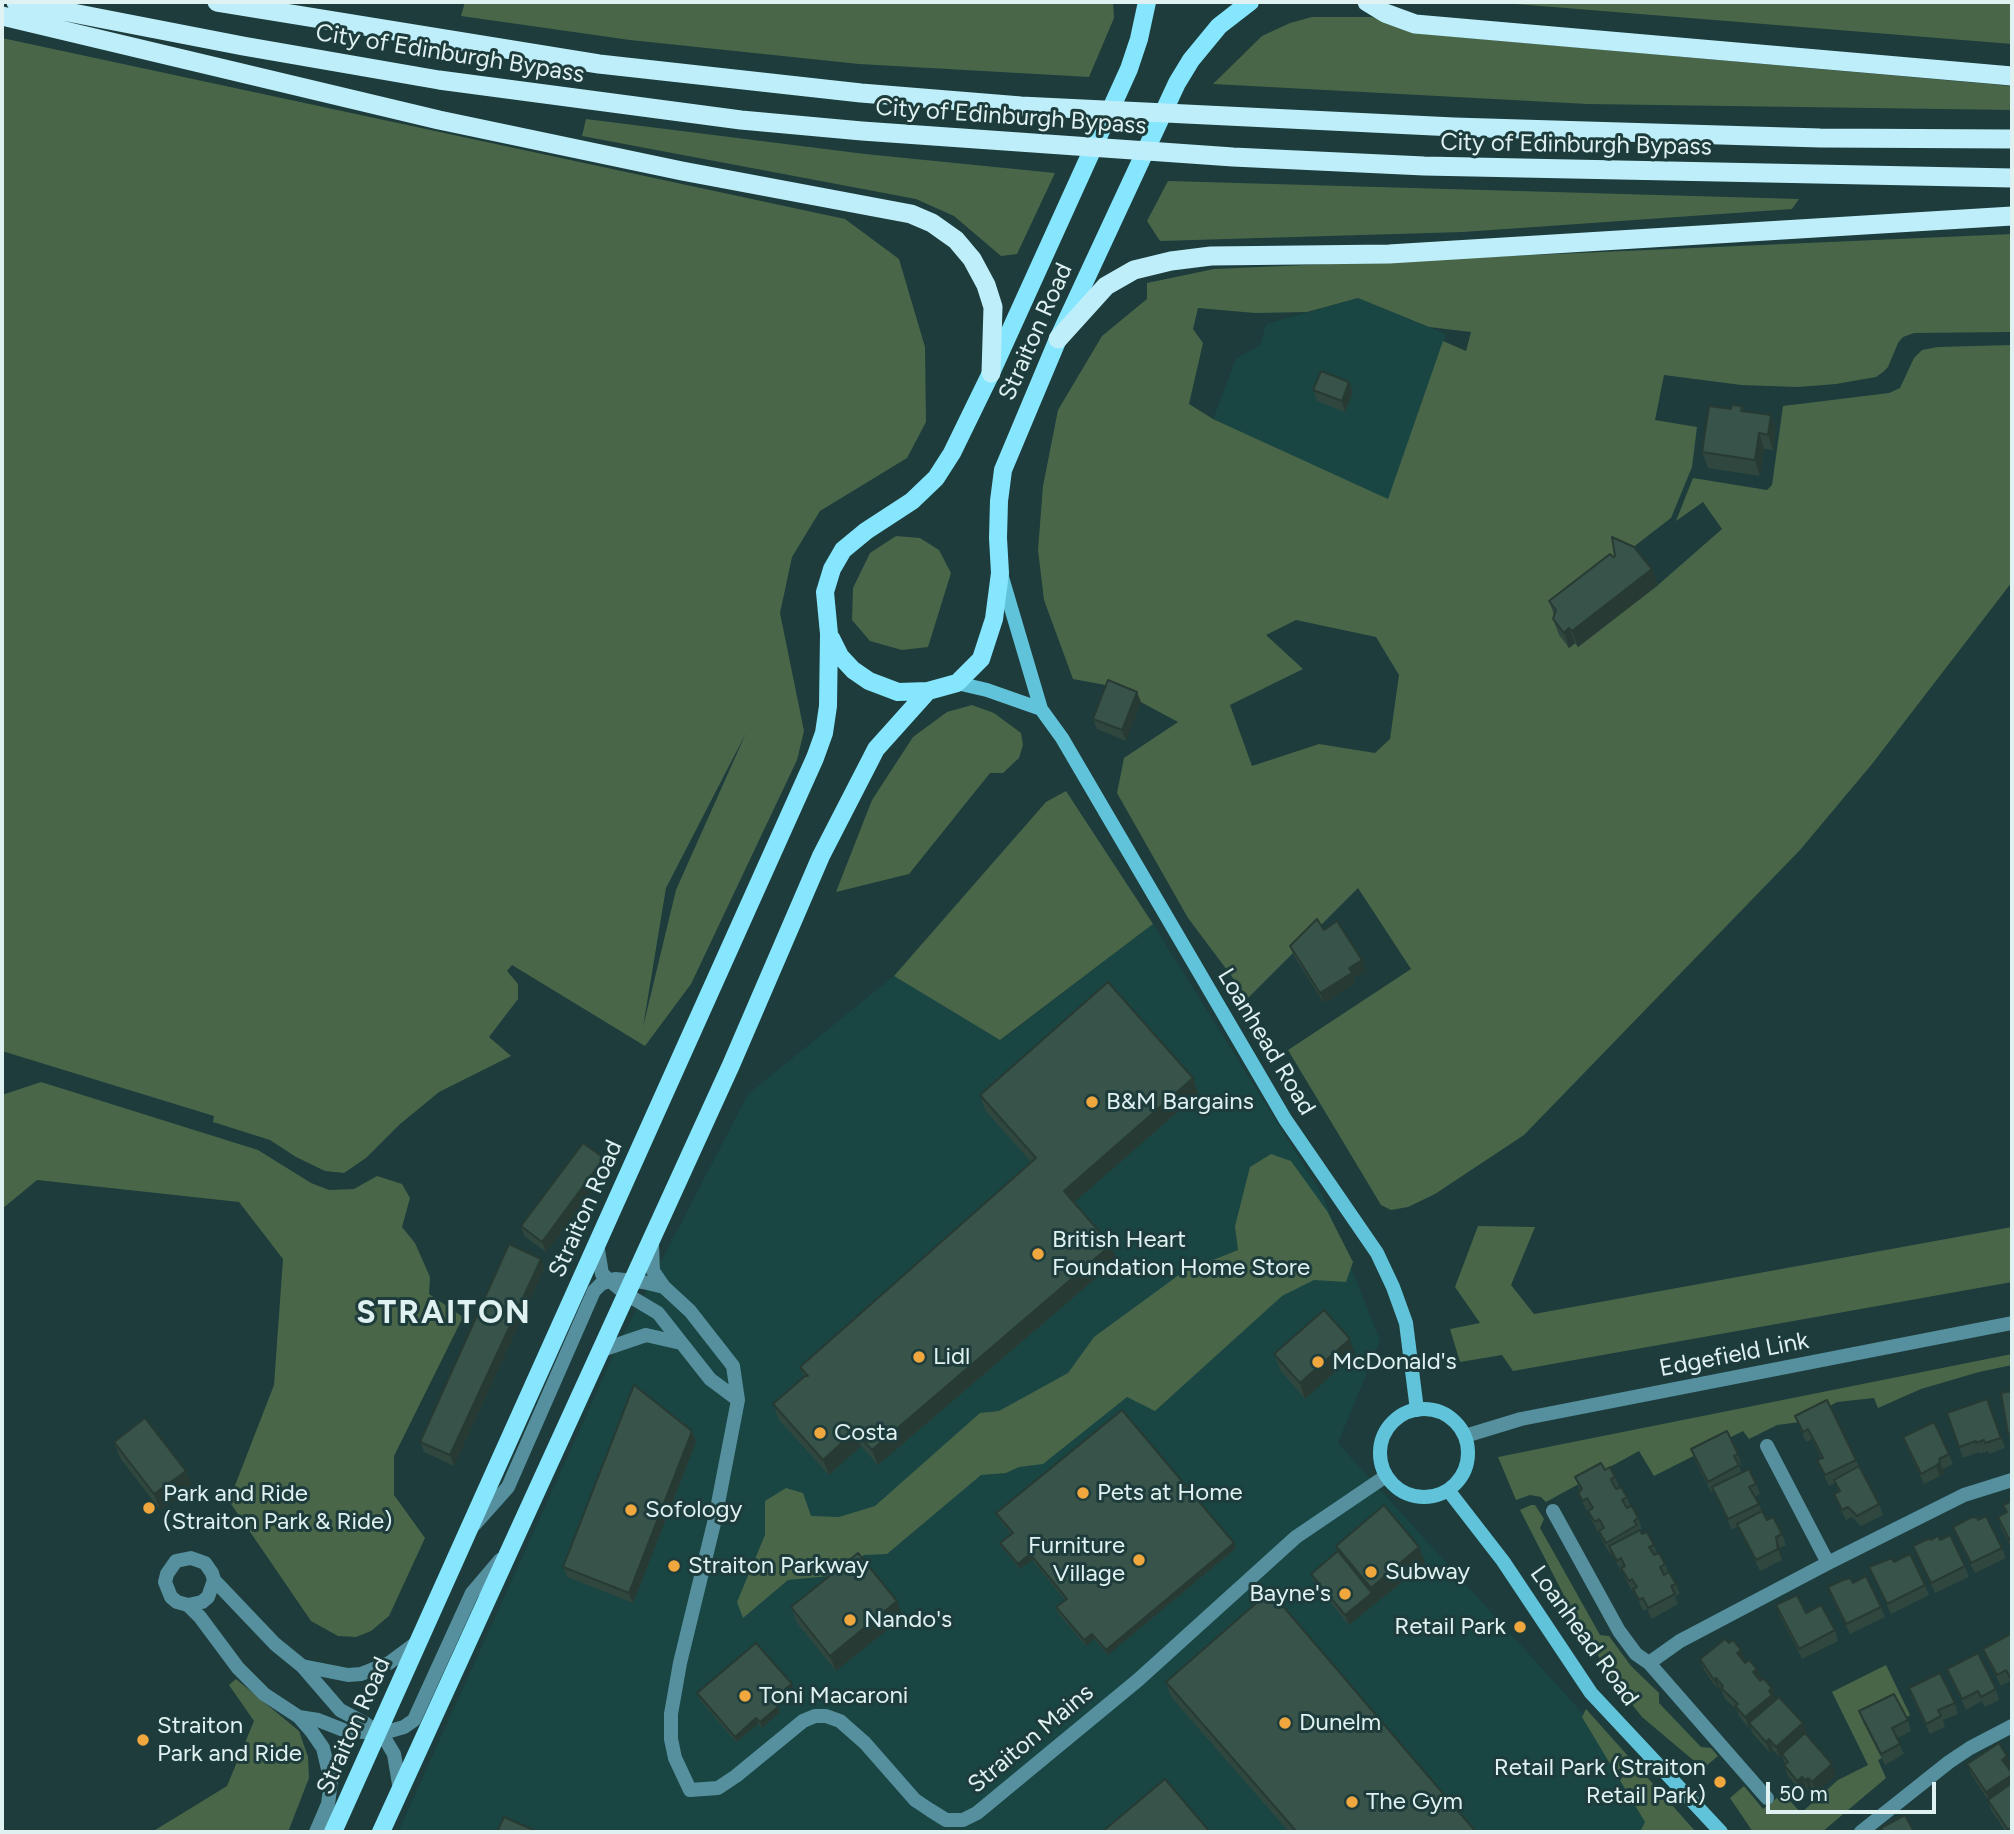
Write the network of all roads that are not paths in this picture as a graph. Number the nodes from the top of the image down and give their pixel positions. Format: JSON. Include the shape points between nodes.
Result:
{"nodes":[{"id":1,"x":16,"y":2,"type":"edge"},
{"id":2,"x":217,"y":2,"type":"edge"},
{"id":3,"x":1147,"y":2,"type":"edge"},
{"id":4,"x":1250,"y":2,"type":"edge"},
{"id":5,"x":1367,"y":2,"type":"edge"},
{"id":6,"x":2,"y":16,"type":"edge"},
{"id":7,"x":2012,"y":76,"type":"edge"},
{"id":8,"x":2012,"y":139,"type":"edge"},
{"id":9,"x":2012,"y":178,"type":"edge"},
{"id":10,"x":2012,"y":216,"type":"edge"},
{"id":11,"x":1058,"y":339,"type":"junction"},
{"id":12,"x":991,"y":373,"type":"junction"},
{"id":13,"x":1000,"y":573,"type":"junction"},
{"id":14,"x":829,"y":634,"type":"junction"},
{"id":15,"x":957,"y":683,"type":"junction"},
{"id":16,"x":928,"y":691,"type":"junction"},
{"id":17,"x":1041,"y":709,"type":"junction"},
{"id":18,"x":653,"y":1234,"type":"junction"},
{"id":19,"x":597,"y":1244,"type":"junction"},
{"id":20,"x":609,"y":1281,"type":"junction"},
{"id":21,"x":629,"y":1287,"type":"junction"},
{"id":22,"x":664,"y":1287,"type":"junction"},
{"id":23,"x":2012,"y":1323,"type":"edge"},
{"id":24,"x":681,"y":1343,"type":"junction"},
{"id":25,"x":600,"y":1351,"type":"junction"},
{"id":26,"x":738,"y":1401,"type":"junction"},
{"id":27,"x":1417,"y":1409,"type":"junction"},
{"id":28,"x":1465,"y":1436,"type":"junction"},
{"id":29,"x":1767,"y":1446,"type":"dead end"},
{"id":30,"x":1386,"y":1476,"type":"junction"},
{"id":31,"x":2012,"y":1480,"type":"edge"},
{"id":32,"x":1448,"y":1490,"type":"junction"},
{"id":33,"x":1553,"y":1511,"type":"dead end"},
{"id":34,"x":470,"y":1530,"type":"junction"},
{"id":35,"x":511,"y":1548,"type":"junction"},
{"id":36,"x":1828,"y":1563,"type":"junction"},
{"id":37,"x":214,"y":1580,"type":"junction"},
{"id":38,"x":188,"y":1605,"type":"junction"},
{"id":39,"x":421,"y":1639,"type":"junction"},
{"id":40,"x":1649,"y":1663,"type":"junction"},
{"id":41,"x":302,"y":1666,"type":"junction"},
{"id":42,"x":299,"y":1717,"type":"junction"},
{"id":43,"x":2012,"y":1726,"type":"edge"},
{"id":44,"x":377,"y":1731,"type":"junction"},
{"id":45,"x":400,"y":1790,"type":"junction"},
{"id":46,"x":1767,"y":1798,"type":"dead end"},
{"id":47,"x":316,"y":1832,"type":"edge"},
{"id":48,"x":332,"y":1832,"type":"edge"},
{"id":49,"x":381,"y":1832,"type":"edge"},
{"id":50,"x":1721,"y":1832,"type":"edge"},
{"id":51,"x":1861,"y":1832,"type":"edge"}],
"edges":[{"from":1,"to":9,"type":"highway","name":"City of Edinburgh Bypass","via":[[439,80],[741,120],[1233,157],[1561,170]]},
{"from":2,"to":8,"type":"highway","name":"City of Edinburgh Bypass","via":[[600,64],[1021,106],[1454,127]]},
{"from":3,"to":12,"type":"main road","name":"Straiton Road","via":[[1129,69]]},
{"from":4,"to":11,"type":"main road","name":"Straiton Road","via":[[1219,26],[1177,83]]},
{"from":5,"to":7,"type":"highway","via":[[1415,23]]},
{"from":6,"to":12,"type":"highway","via":[[439,120],[912,214],[956,240],[986,285],[993,307]]},
{"from":10,"to":11,"type":"highway","via":[[1389,254],[1211,256],[1171,261],[1134,270],[1106,286]]},
{"from":11,"to":13,"type":"main road","name":"Straiton Road","via":[[1003,470]]},
{"from":12,"to":14,"type":"main road","name":"Straiton Road","via":[[936,478],[843,550],[825,592]]},
{"from":13,"to":15,"type":"main road","name":"Straiton Road","via":[[994,619],[981,659]]},
{"from":13,"to":17,"type":"main road","name":"Loanhead Road"},
{"from":14,"to":16,"type":"main road","name":"Straiton Road","via":[[840,656],[869,681],[898,692]]},
{"from":14,"to":19,"type":"main road","name":"Straiton Road","via":[[828,706],[815,758]]},
{"from":15,"to":16,"type":"main road","name":"Straiton Road"},
{"from":15,"to":17,"type":"main road"},
{"from":16,"to":18,"type":"main road","via":[[876,749],[863,772]]},
{"from":17,"to":27,"type":"main road","name":"Loanhead Road","via":[[1284,1119],[1377,1253],[1406,1323]]},
{"from":18,"to":21,"type":"main road"},
{"from":18,"to":22,"type":"street","via":[[653,1271]]},
{"from":19,"to":20,"type":"street","via":[[602,1274]]},
{"from":19,"to":34,"type":"main road","name":"Straiton Road"},
{"from":20,"to":21,"type":"street","via":[[615,1279]]},
{"from":20,"to":34,"type":"street","via":[[594,1291],[508,1487]]},
{"from":21,"to":22,"type":"street"},
{"from":21,"to":24,"type":"street","via":[[658,1313]]},
{"from":21,"to":25,"type":"main road"},
{"from":22,"to":26,"type":"street","via":[[690,1311],[733,1366]]},
{"from":23,"to":28,"type":"street","name":"Edgefield Link","via":[[1521,1419]]},
{"from":24,"to":25,"type":"street","via":[[646,1335]]},
{"from":24,"to":26,"type":"street","via":[[710,1379]]},
{"from":25,"to":35,"type":"main road"},
{"from":26,"to":30,"type":"street","name":"Straiton Mains","via":[[671,1714],[675,1758],[690,1790],[718,1788],[803,1721],[826,1716],[841,1721],[915,1800],[946,1820],[977,1814],[1138,1679],[1296,1537]]},
{"from":27,"to":28,"type":"main road","via":[[1446,1414]]},
{"from":27,"to":30,"type":"main road","via":[[1403,1414],[1384,1434],[1380,1462]]},
{"from":28,"to":32,"type":"main road","via":[[1466,1466]]},
{"from":29,"to":36,"type":"street"},
{"from":30,"to":32,"type":"main road","via":[[1402,1492],[1414,1496],[1437,1496]]},
{"from":31,"to":36,"type":"street","via":[[1964,1495]]},
{"from":32,"to":50,"type":"main road","name":"Loanhead Road","via":[[1503,1561],[1591,1693]]},
{"from":33,"to":40,"type":"street","via":[[1619,1631]]},
{"from":34,"to":39,"type":"main road","name":"Straiton Road"},
{"from":35,"to":44,"type":"street","via":[[472,1593],[414,1720],[404,1727]]},
{"from":35,"to":45,"type":"main road"},
{"from":36,"to":40,"type":"street","via":[[1680,1641]]},
{"from":37,"to":38,"type":"street","via":[[208,1597]]},
{"from":37,"to":38,"type":"street","via":[[209,1567],[198,1559],[183,1558],[170,1567],[167,1590],[177,1602]]},
{"from":37,"to":41,"type":"street"},
{"from":38,"to":42,"type":"street","via":[[251,1682]]},
{"from":39,"to":41,"type":"street","via":[[388,1663],[361,1674]]},
{"from":39,"to":44,"type":"main road","name":"Straiton Road"},
{"from":40,"to":46,"type":"street"},
{"from":41,"to":44,"type":"street","via":[[340,1710]]},
{"from":42,"to":44,"type":"street","via":[[346,1731]]},
{"from":42,"to":47,"type":"street","via":[[323,1748],[331,1782]]},
{"from":43,"to":51,"type":"street","via":[[1948,1762]]},
{"from":44,"to":45,"type":"street","via":[[394,1754]]},
{"from":44,"to":48,"type":"main road","name":"Straiton Road"},
{"from":45,"to":49,"type":"main road"}]}
